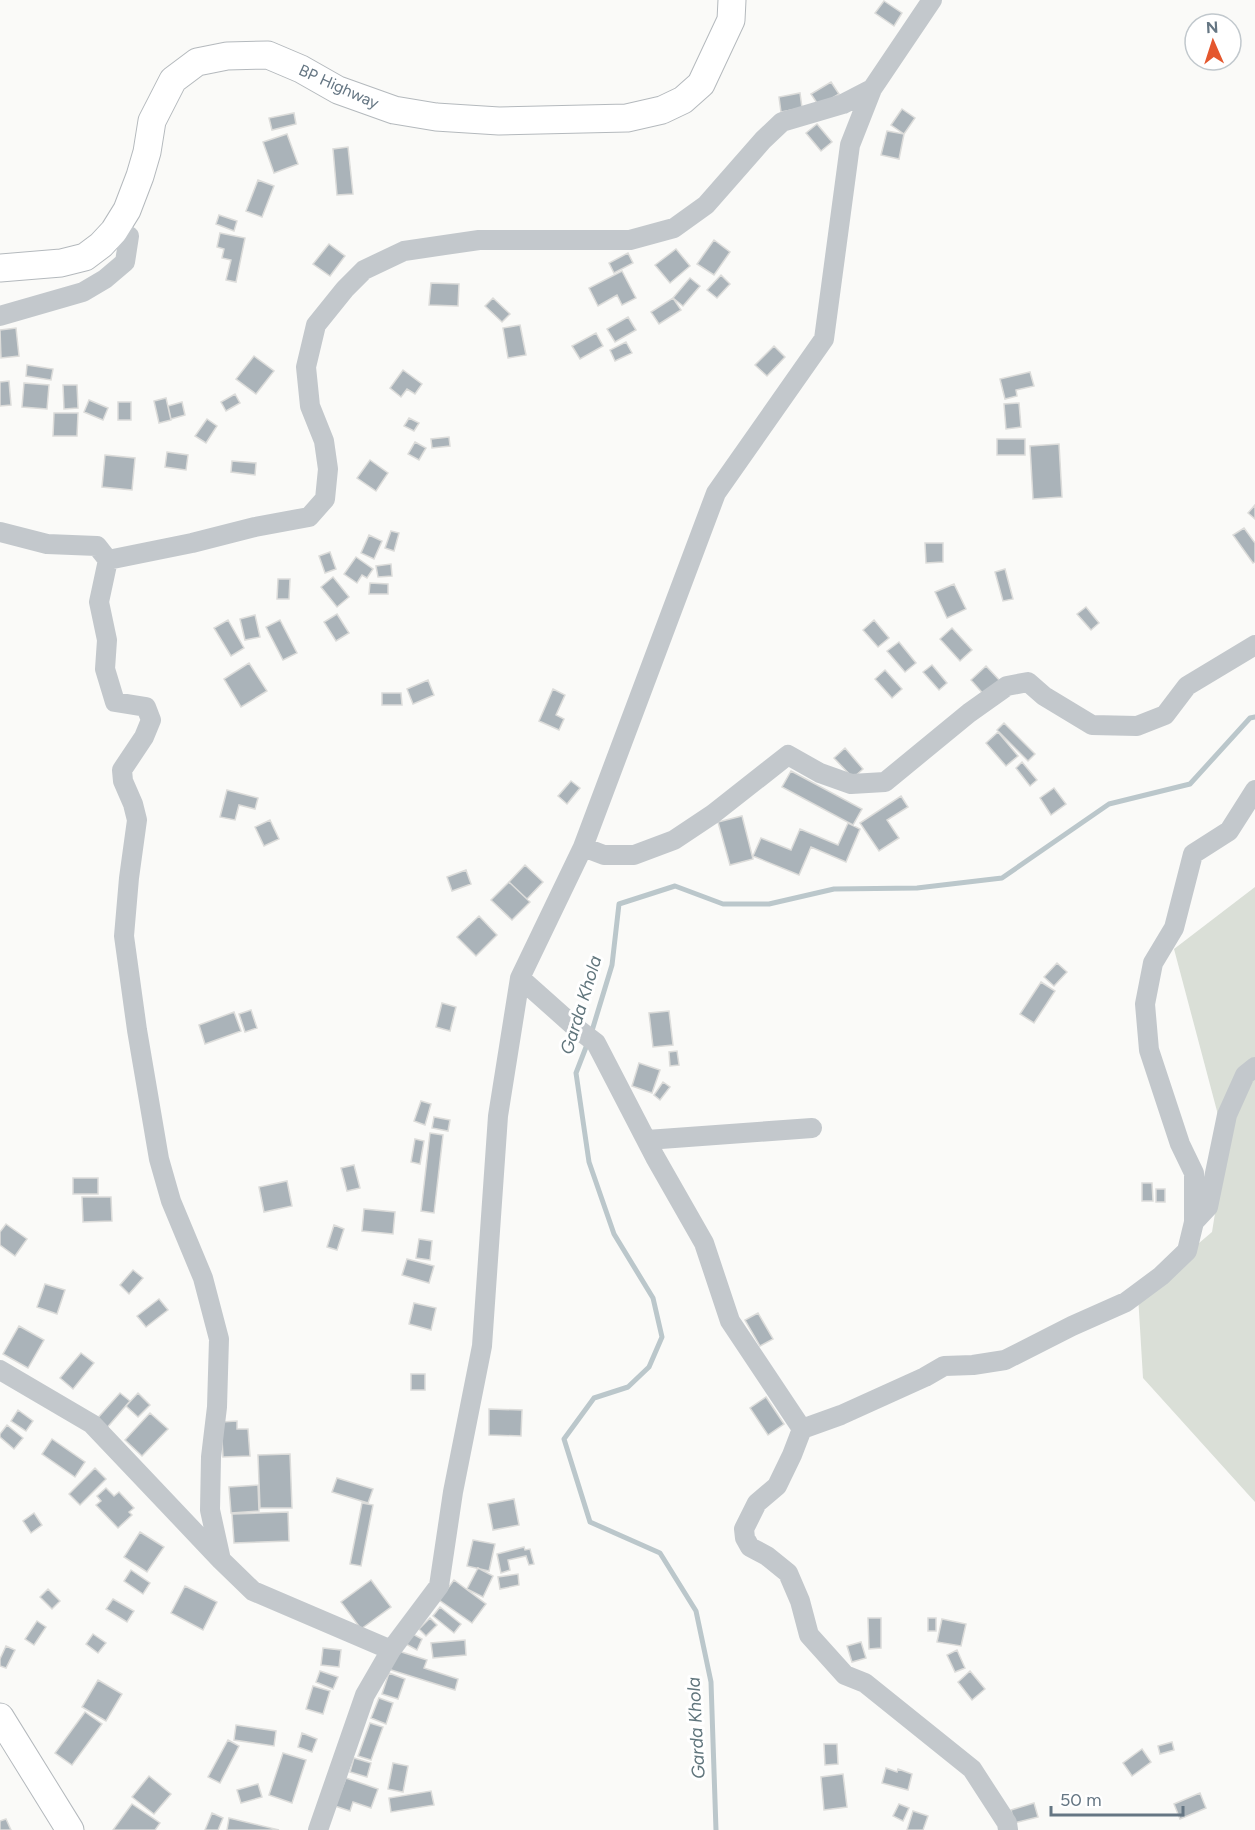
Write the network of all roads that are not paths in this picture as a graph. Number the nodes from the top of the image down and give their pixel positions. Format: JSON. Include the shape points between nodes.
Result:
{"nodes":[{"id":1,"x":732,"y":0,"type":"edge"},
{"id":2,"x":932,"y":0,"type":"edge"},
{"id":3,"x":872,"y":89,"type":"junction"},
{"id":4,"x":114,"y":231,"type":"junction"},
{"id":5,"x":0,"y":268,"type":"edge"},
{"id":6,"x":0,"y":316,"type":"edge"},
{"id":7,"x":0,"y":532,"type":"edge"},
{"id":8,"x":108,"y":560,"type":"junction"},
{"id":9,"x":1255,"y":645,"type":"edge"},
{"id":10,"x":1255,"y":790,"type":"edge"},
{"id":11,"x":583,"y":847,"type":"junction"},
{"id":12,"x":520,"y":978,"type":"junction"},
{"id":13,"x":1255,"y":1067,"type":"edge"},
{"id":14,"x":812,"y":1128,"type":"dead end"},
{"id":15,"x":646,"y":1140,"type":"junction"},
{"id":16,"x":1194,"y":1222,"type":"junction"},
{"id":17,"x":0,"y":1370,"type":"edge"},
{"id":18,"x":802,"y":1429,"type":"junction"},
{"id":19,"x":221,"y":1560,"type":"junction"},
{"id":20,"x":391,"y":1650,"type":"junction"},
{"id":21,"x":0,"y":1717,"type":"edge"},
{"id":22,"x":70,"y":1830,"type":"edge"},
{"id":23,"x":318,"y":1830,"type":"edge"},
{"id":24,"x":1008,"y":1830,"type":"edge"}],
"edges":[{"from":1,"to":4,"type":"highway","name":"BP Highway","via":[[731,20],[701,84],[683,100],[662,110],[627,118],[499,121],[436,117],[394,110],[338,90],[268,55],[227,56],[198,62],[173,80],[152,121],[140,176]]},
{"from":2,"to":3,"type":"street"},
{"from":3,"to":8,"type":"street","via":[[843,104],[782,122],[706,205],[674,228],[630,240],[468,242],[404,251],[364,270],[316,325],[306,367],[310,406],[324,441],[328,469],[325,499],[309,517]]},
{"from":3,"to":11,"type":"street","via":[[850,145],[824,339],[716,493]]},
{"from":4,"to":5,"type":"highway","name":"BP Highway","via":[[85,257]]},
{"from":4,"to":6,"type":"street","via":[[129,236],[124,262],[105,279],[84,292]]},
{"from":7,"to":8,"type":"street","via":[[47,544],[97,546]]},
{"from":8,"to":19,"type":"street","via":[[99,602],[107,640],[105,669],[115,702],[146,707],[151,720],[122,770],[137,820],[124,936],[159,1159],[171,1202],[203,1278],[219,1339],[210,1510]]},
{"from":9,"to":11,"type":"street","via":[[1187,686],[1165,715],[1137,726],[1092,726],[1028,682],[1007,686],[885,782],[851,784],[819,773],[788,754],[674,840],[634,855],[604,855]]},
{"from":10,"to":16,"type":"street","via":[[1229,831],[1193,854],[1174,928],[1153,963],[1145,1004],[1149,1050],[1180,1144],[1194,1173]]},
{"from":11,"to":12,"type":"street"},
{"from":12,"to":15,"type":"street","via":[[596,1043]]},
{"from":12,"to":20,"type":"street","via":[[498,1116],[482,1346],[453,1492],[440,1586]]},
{"from":13,"to":16,"type":"street","via":[[1245,1075],[1227,1115],[1208,1207]]},
{"from":14,"to":15,"type":"street"},
{"from":15,"to":18,"type":"street","via":[[705,1243],[730,1321]]},
{"from":16,"to":18,"type":"street","via":[[1187,1251],[1126,1302],[1005,1360],[944,1366],[841,1415]]},
{"from":17,"to":19,"type":"street","via":[[92,1424]]},
{"from":18,"to":24,"type":"street","via":[[777,1486],[757,1503],[744,1529],[745,1538],[750,1547],[788,1573],[809,1635],[816,1643],[845,1675],[865,1683],[972,1769]]},
{"from":19,"to":20,"type":"street","via":[[253,1591]]},
{"from":20,"to":23,"type":"street","via":[[365,1695]]},
{"from":21,"to":22,"type":"highway"}]}
